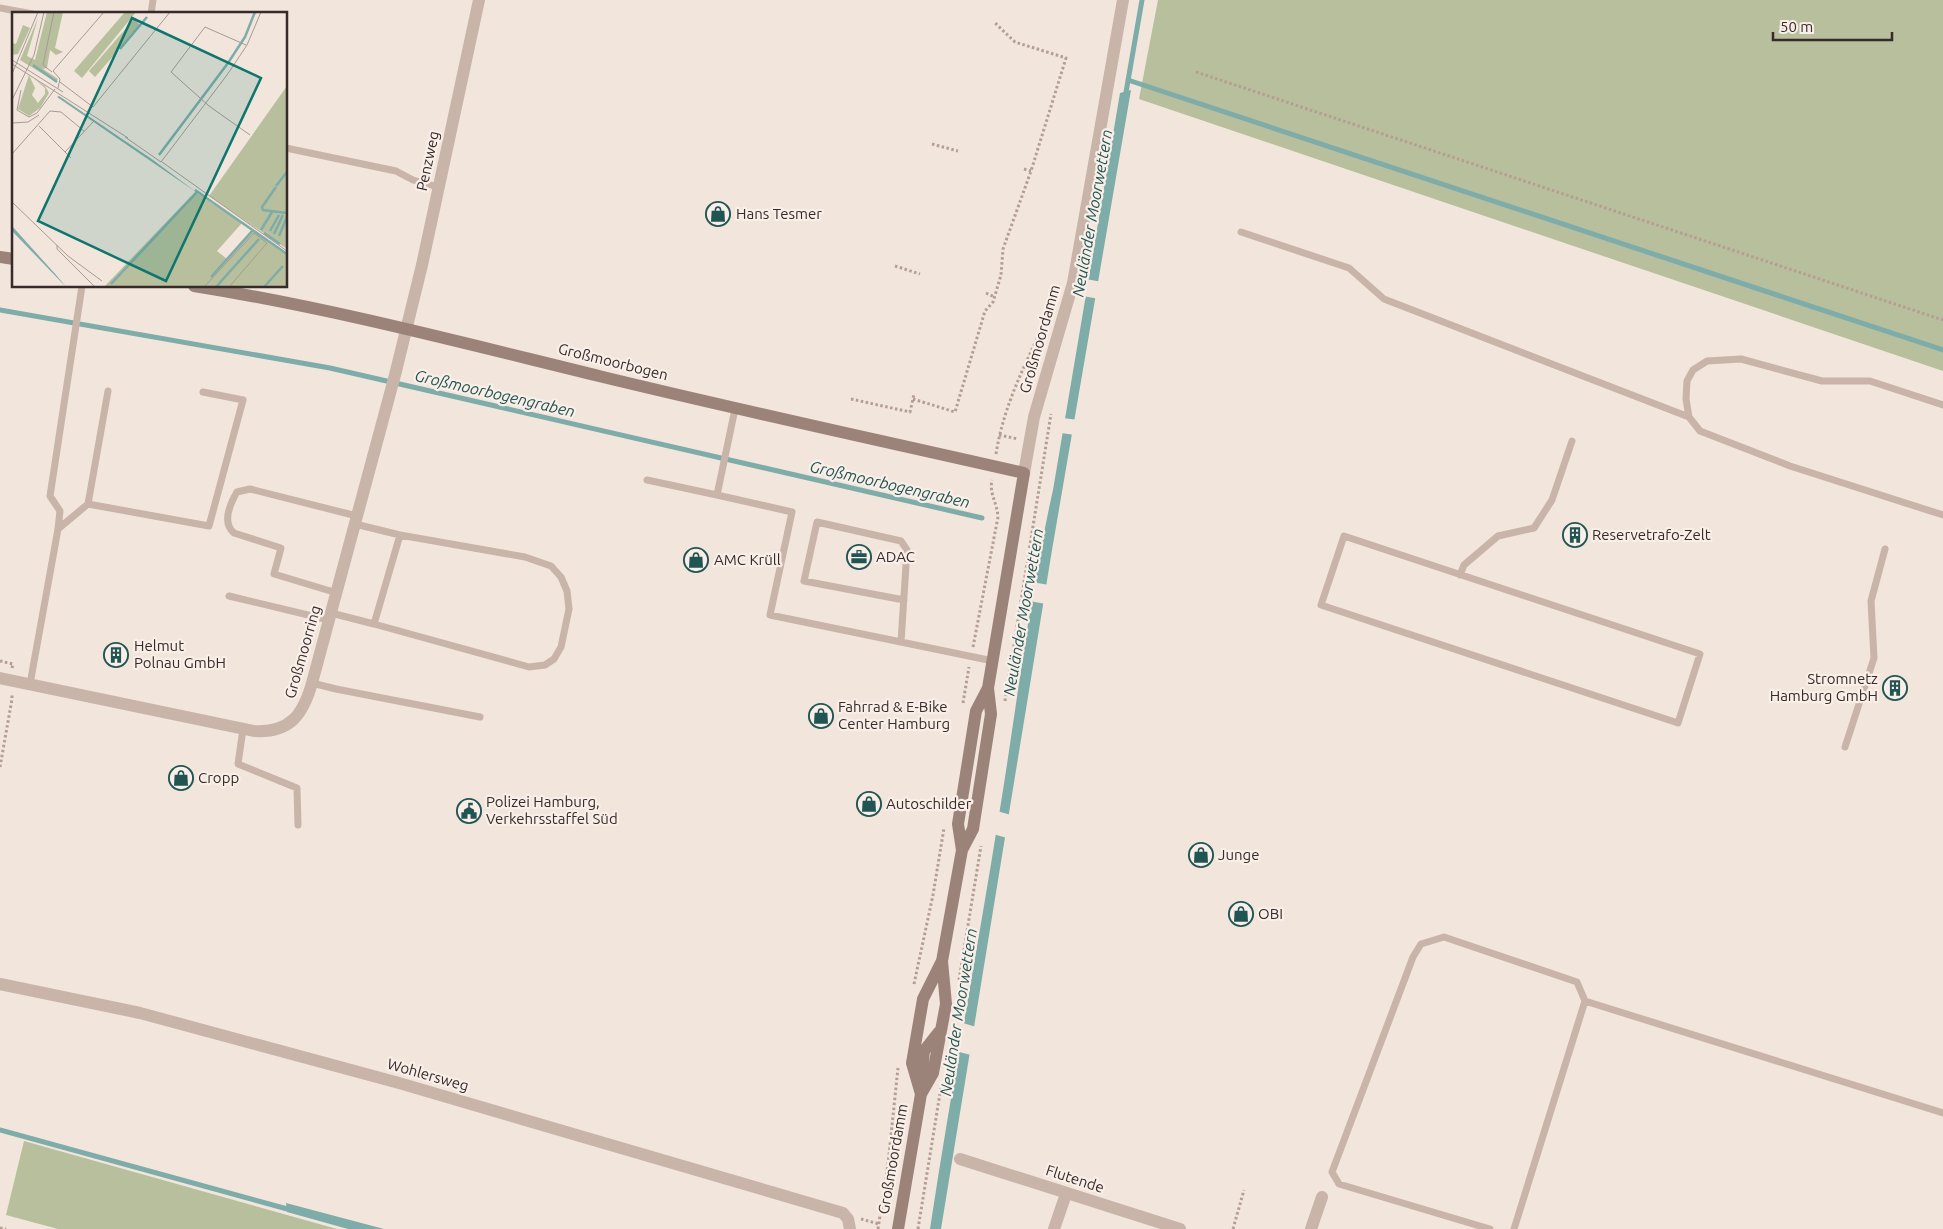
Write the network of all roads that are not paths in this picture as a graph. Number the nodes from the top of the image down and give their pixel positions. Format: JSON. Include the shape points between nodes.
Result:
{"nodes":[{"id":1,"x":479,"y":0,"type":"edge"},
{"id":2,"x":1123,"y":0,"type":"edge"},
{"id":3,"x":0,"y":8,"type":"edge"},
{"id":4,"x":22,"y":12,"type":"edge"},
{"id":5,"x":288,"y":148,"type":"edge"},
{"id":6,"x":438,"y":187,"type":"junction"},
{"id":7,"x":1241,"y":232,"type":"dead end"},
{"id":8,"x":82,"y":288,"type":"edge"},
{"id":9,"x":206,"y":288,"type":"edge"},
{"id":10,"x":407,"y":328,"type":"junction"},
{"id":11,"x":108,"y":391,"type":"dead end"},
{"id":12,"x":203,"y":392,"type":"dead end"},
{"id":13,"x":1943,"y":405,"type":"edge"},
{"id":14,"x":736,"y":409,"type":"junction"},
{"id":15,"x":1689,"y":417,"type":"junction"},
{"id":16,"x":1572,"y":441,"type":"dead end"},
{"id":17,"x":1024,"y":473,"type":"junction"},
{"id":18,"x":647,"y":480,"type":"dead end"},
{"id":19,"x":717,"y":495,"type":"junction"},
{"id":20,"x":88,"y":504,"type":"junction"},
{"id":21,"x":1943,"y":516,"type":"edge"},
{"id":22,"x":356,"y":520,"type":"junction"},
{"id":23,"x":58,"y":529,"type":"junction"},
{"id":24,"x":400,"y":535,"type":"junction"},
{"id":25,"x":1885,"y":549,"type":"dead end"},
{"id":26,"x":1460,"y":575,"type":"junction"},
{"id":27,"x":337,"y":593,"type":"junction"},
{"id":28,"x":229,"y":596,"type":"dead end"},
{"id":29,"x":904,"y":600,"type":"junction"},
{"id":30,"x":330,"y":617,"type":"junction"},
{"id":31,"x":374,"y":624,"type":"junction"},
{"id":32,"x":901,"y":642,"type":"junction"},
{"id":33,"x":992,"y":662,"type":"junction"},
{"id":34,"x":0,"y":678,"type":"edge"},
{"id":35,"x":312,"y":683,"type":"junction"},
{"id":36,"x":30,"y":684,"type":"junction"},
{"id":37,"x":988,"y":688,"type":"junction"},
{"id":38,"x":480,"y":717,"type":"dead end"},
{"id":39,"x":243,"y":729,"type":"junction"},
{"id":40,"x":1845,"y":748,"type":"dead end"},
{"id":41,"x":963,"y":795,"type":"junction"},
{"id":42,"x":975,"y":817,"type":"junction"},
{"id":43,"x":298,"y":825,"type":"dead end"},
{"id":44,"x":962,"y":850,"type":"junction"},
{"id":45,"x":942,"y":961,"type":"junction"},
{"id":46,"x":0,"y":984,"type":"edge"},
{"id":47,"x":1584,"y":1001,"type":"junction"},
{"id":48,"x":921,"y":1094,"type":"junction"},
{"id":49,"x":1943,"y":1113,"type":"edge"},
{"id":50,"x":960,"y":1159,"type":"dead end"},
{"id":51,"x":1066,"y":1194,"type":"junction"},
{"id":52,"x":1322,"y":1197,"type":"dead end"},
{"id":53,"x":850,"y":1229,"type":"edge"},
{"id":54,"x":898,"y":1229,"type":"edge"},
{"id":55,"x":1054,"y":1229,"type":"edge"},
{"id":56,"x":1180,"y":1229,"type":"edge"},
{"id":57,"x":1311,"y":1229,"type":"edge"},
{"id":58,"x":1490,"y":1229,"type":"edge"},
{"id":59,"x":1514,"y":1229,"type":"edge"}],
"edges":[{"from":1,"to":6,"type":"street","name":"Penzweg"},
{"from":2,"to":17,"type":"street","name":"Großmoordamm","via":[[1073,283],[1034,417]]},
{"from":3,"to":4,"type":"lane"},
{"from":5,"to":6,"type":"lane","via":[[396,171]]},
{"from":6,"to":10,"type":"street","name":"Penzweg"},
{"from":7,"to":15,"type":"lane","via":[[1349,268],[1384,299]]},
{"from":8,"to":23,"type":"lane","via":[[50,496],[60,511]]},
{"from":9,"to":10,"type":"main road","name":"Großmoorbogen"},
{"from":10,"to":14,"type":"main road","name":"Großmoorbogen"},
{"from":10,"to":22,"type":"street","name":"Großmoorring"},
{"from":11,"to":20,"type":"lane"},
{"from":12,"to":20,"type":"lane","via":[[243,400],[209,526]]},
{"from":13,"to":15,"type":"lane","via":[[1870,381],[1822,381],[1741,359],[1708,361],[1694,370],[1687,381]]},
{"from":14,"to":17,"type":"main road","name":"Großmoorbogen"},
{"from":14,"to":19,"type":"lane"},
{"from":15,"to":21,"type":"lane","via":[[1700,431],[1732,444]]},
{"from":16,"to":26,"type":"lane","via":[[1552,500],[1534,528],[1498,536],[1464,565]]},
{"from":17,"to":33,"type":"main road","name":"Großmoordamm"},
{"from":18,"to":19,"type":"lane"},
{"from":19,"to":32,"type":"lane","via":[[792,512],[770,615]]},
{"from":20,"to":23,"type":"lane"},
{"from":22,"to":24,"type":"lane"},
{"from":22,"to":27,"type":"street","name":"Großmoorring"},
{"from":22,"to":27,"type":"lane","via":[[250,489],[237,492],[232,499],[228,528],[234,533],[281,548],[274,574]]},
{"from":23,"to":36,"type":"lane"},
{"from":24,"to":31,"type":"lane"},
{"from":24,"to":31,"type":"lane","via":[[525,557],[551,566],[561,576],[567,591],[569,609],[561,648],[545,665],[529,666]]},
{"from":25,"to":40,"type":"lane","via":[[1871,601],[1874,658]]},
{"from":26,"to":26,"type":"lane","via":[[1344,536],[1322,605],[1678,723],[1700,654]]},
{"from":27,"to":30,"type":"street","name":"Großmoorring"},
{"from":28,"to":30,"type":"lane"},
{"from":29,"to":29,"type":"lane","via":[[907,550],[901,541],[817,522],[804,581]]},
{"from":29,"to":32,"type":"lane"},
{"from":30,"to":31,"type":"lane"},
{"from":30,"to":35,"type":"street","name":"Großmoorring"},
{"from":32,"to":33,"type":"lane"},
{"from":33,"to":37,"type":"main road","name":"Großmoordamm"},
{"from":34,"to":36,"type":"street","name":"Großmoorring"},
{"from":35,"to":38,"type":"lane"},
{"from":35,"to":39,"type":"street","name":"Großmoorring","via":[[304,708],[291,722],[268,731]]},
{"from":36,"to":39,"type":"street","name":"Großmoorring"},
{"from":37,"to":41,"type":"main road","name":"Großmoordamm","via":[[976,711]]},
{"from":37,"to":42,"type":"main road","name":"Großmoordamm","via":[[991,714]]},
{"from":39,"to":43,"type":"lane","via":[[238,764],[297,788]]},
{"from":41,"to":42,"type":"main road"},
{"from":41,"to":44,"type":"main road","name":"Großmoordamm","via":[[958,824]]},
{"from":42,"to":44,"type":"main road","name":"Großmoordamm","via":[[973,829]]},
{"from":44,"to":45,"type":"main road","name":"Großmoordamm"},
{"from":45,"to":48,"type":"main road","name":"Großmoordamm","via":[[946,1004],[933,1073]]},
{"from":45,"to":48,"type":"main road","name":"Großmoordamm","via":[[923,999],[912,1063]]},
{"from":46,"to":53,"type":"street","name":"Wohlersweg","via":[[150,1015],[399,1083],[843,1213],[850,1222]]},
{"from":47,"to":49,"type":"lane"},
{"from":47,"to":58,"type":"lane","via":[[1577,982],[1444,937],[1421,944],[1413,957],[1332,1172],[1339,1184]]},
{"from":47,"to":59,"type":"lane"},
{"from":48,"to":54,"type":"main road","name":"Großmoordamm"},
{"from":50,"to":51,"type":"street","name":"Flutende"},
{"from":51,"to":55,"type":"street"},
{"from":51,"to":56,"type":"street","name":"Flutende"},
{"from":52,"to":57,"type":"street"}]}
